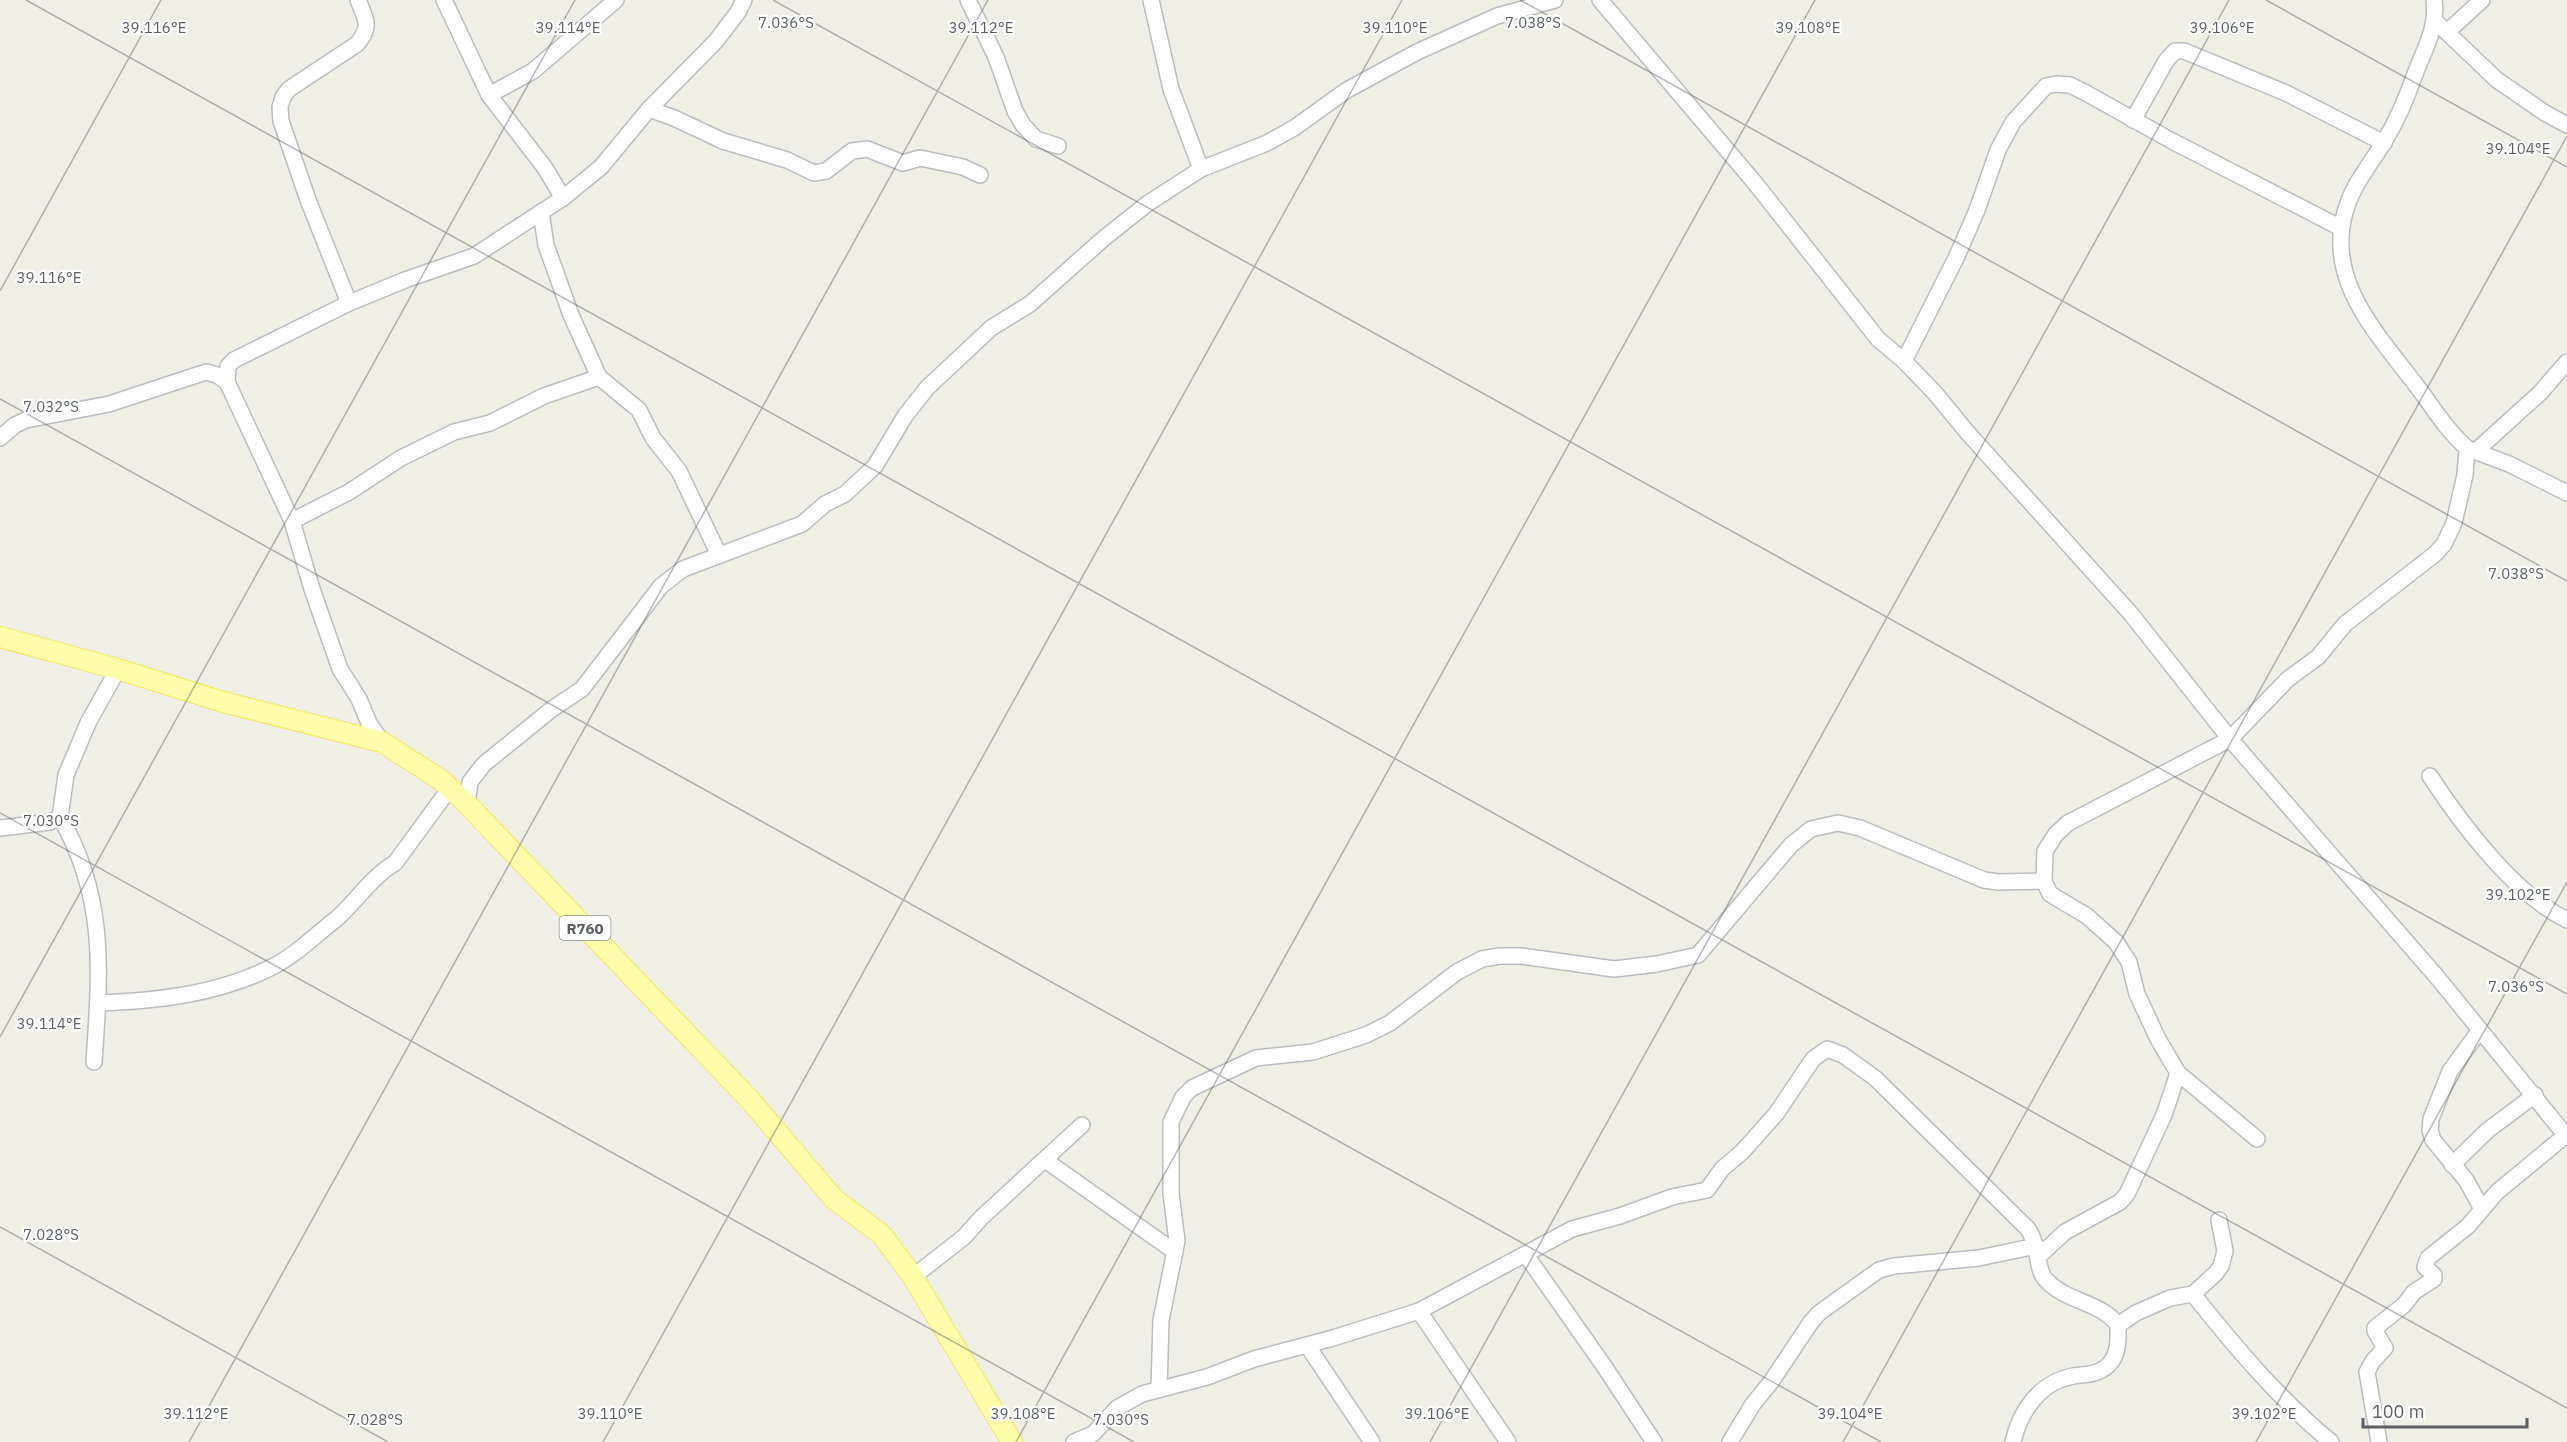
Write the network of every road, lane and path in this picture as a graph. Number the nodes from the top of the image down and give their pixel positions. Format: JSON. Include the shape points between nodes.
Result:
{"nodes":[{"id":1,"x":358,"y":0,"type":"edge"},
{"id":2,"x":444,"y":0,"type":"edge"},
{"id":3,"x":616,"y":0,"type":"edge"},
{"id":4,"x":744,"y":0,"type":"edge"},
{"id":5,"x":968,"y":0,"type":"edge"},
{"id":6,"x":1151,"y":0,"type":"edge"},
{"id":7,"x":1555,"y":0,"type":"edge"},
{"id":8,"x":1600,"y":0,"type":"edge"},
{"id":9,"x":2434,"y":0,"type":"edge"},
{"id":10,"x":2482,"y":0,"type":"edge"},
{"id":11,"x":2435,"y":21,"type":"junction"},
{"id":12,"x":2447,"y":32,"type":"junction"},
{"id":13,"x":489,"y":95,"type":"junction"},
{"id":14,"x":649,"y":110,"type":"junction"},
{"id":15,"x":2133,"y":120,"type":"junction"},
{"id":16,"x":2567,"y":125,"type":"edge"},
{"id":17,"x":2384,"y":142,"type":"junction"},
{"id":18,"x":1058,"y":146,"type":"dead end"},
{"id":19,"x":1201,"y":169,"type":"junction"},
{"id":20,"x":980,"y":175,"type":"dead end"},
{"id":21,"x":563,"y":198,"type":"junction"},
{"id":22,"x":541,"y":212,"type":"junction"},
{"id":23,"x":2340,"y":228,"type":"junction"},
{"id":24,"x":349,"y":303,"type":"junction"},
{"id":25,"x":1904,"y":361,"type":"junction"},
{"id":26,"x":2567,"y":362,"type":"edge"},
{"id":27,"x":599,"y":377,"type":"junction"},
{"id":28,"x":227,"y":382,"type":"junction"},
{"id":29,"x":0,"y":438,"type":"edge"},
{"id":30,"x":2472,"y":449,"type":"junction"},
{"id":31,"x":2567,"y":494,"type":"edge"},
{"id":32,"x":292,"y":521,"type":"junction"},
{"id":33,"x":719,"y":555,"type":"junction"},
{"id":34,"x":0,"y":637,"type":"edge"},
{"id":35,"x":118,"y":669,"type":"junction"},
{"id":36,"x":2230,"y":739,"type":"junction"},
{"id":37,"x":382,"y":742,"type":"junction"},
{"id":38,"x":2430,"y":776,"type":"dead end"},
{"id":39,"x":450,"y":788,"type":"junction"},
{"id":40,"x":467,"y":804,"type":"junction"},
{"id":41,"x":60,"y":817,"type":"junction"},
{"id":42,"x":0,"y":828,"type":"edge"},
{"id":43,"x":2044,"y":881,"type":"junction"},
{"id":44,"x":2567,"y":920,"type":"edge"},
{"id":45,"x":98,"y":1003,"type":"junction"},
{"id":46,"x":2480,"y":1030,"type":"junction"},
{"id":47,"x":94,"y":1062,"type":"dead end"},
{"id":48,"x":2178,"y":1073,"type":"junction"},
{"id":49,"x":2535,"y":1095,"type":"junction"},
{"id":50,"x":1082,"y":1125,"type":"dead end"},
{"id":51,"x":2566,"y":1136,"type":"edge"},
{"id":52,"x":2257,"y":1139,"type":"dead end"},
{"id":53,"x":1045,"y":1160,"type":"junction"},
{"id":54,"x":2452,"y":1165,"type":"junction"},
{"id":55,"x":2482,"y":1209,"type":"junction"},
{"id":56,"x":2219,"y":1220,"type":"dead end"},
{"id":57,"x":2037,"y":1251,"type":"junction"},
{"id":58,"x":1175,"y":1252,"type":"junction"},
{"id":59,"x":1526,"y":1255,"type":"junction"},
{"id":60,"x":913,"y":1277,"type":"junction"},
{"id":61,"x":2193,"y":1294,"type":"junction"},
{"id":62,"x":1419,"y":1311,"type":"junction"},
{"id":63,"x":2118,"y":1325,"type":"junction"},
{"id":64,"x":1307,"y":1345,"type":"junction"},
{"id":65,"x":1158,"y":1389,"type":"junction"},
{"id":66,"x":1012,"y":1442,"type":"edge"},
{"id":67,"x":1074,"y":1442,"type":"edge"},
{"id":68,"x":1372,"y":1442,"type":"edge"},
{"id":69,"x":1508,"y":1442,"type":"edge"},
{"id":70,"x":1654,"y":1442,"type":"edge"},
{"id":71,"x":1731,"y":1442,"type":"edge"},
{"id":72,"x":2013,"y":1442,"type":"edge"},
{"id":73,"x":2331,"y":1442,"type":"edge"},
{"id":74,"x":2379,"y":1442,"type":"edge"}],
"edges":[{"from":1,"to":24,"type":"street","via":[[367,25],[365,34],[357,44],[289,89],[280,107],[281,121],[308,200]]},
{"from":2,"to":13,"type":"street"},
{"from":3,"to":13,"type":"street","via":[[533,71]]},
{"from":4,"to":14,"type":"street","via":[[716,41]]},
{"from":5,"to":18,"type":"street","via":[[1023,125],[1036,139]]},
{"from":6,"to":19,"type":"street","via":[[1171,89]]},
{"from":7,"to":19,"type":"street","via":[[1497,16],[1417,52],[1347,90],[1267,143]]},
{"from":8,"to":25,"type":"street","via":[[1755,183],[1878,339]]},
{"from":9,"to":11,"type":"street"},
{"from":10,"to":12,"type":"street"},
{"from":11,"to":12,"type":"street"},
{"from":11,"to":17,"type":"street","via":[[2404,105]]},
{"from":12,"to":16,"type":"street","via":[[2497,80]]},
{"from":13,"to":21,"type":"street"},
{"from":14,"to":20,"type":"street","via":[[814,173],[826,171],[852,151],[867,149],[903,163],[920,158],[963,167]]},
{"from":14,"to":21,"type":"street","via":[[601,167]]},
{"from":15,"to":17,"type":"street","via":[[2166,61],[2175,51],[2184,51],[2286,93]]},
{"from":15,"to":23,"type":"street"},
{"from":15,"to":25,"type":"street","via":[[2070,85],[2046,87],[2029,102],[1998,150],[1969,229]]},
{"from":17,"to":23,"type":"street","via":[[2348,201]]},
{"from":19,"to":33,"type":"street","via":[[1147,204],[1030,304],[991,328],[971,346],[927,388],[875,466],[845,494],[825,504],[802,524]]},
{"from":21,"to":22,"type":"street"},
{"from":22,"to":24,"type":"street","via":[[474,256]]},
{"from":22,"to":27,"type":"street","via":[[546,245]]},
{"from":23,"to":30,"type":"street","via":[[2346,281],[2354,297],[2449,432]]},
{"from":24,"to":28,"type":"street","via":[[234,360],[228,366]]},
{"from":25,"to":36,"type":"street","via":[[2131,614]]},
{"from":26,"to":30,"type":"street","via":[[2540,393]]},
{"from":27,"to":32,"type":"street","via":[[544,396],[490,423],[454,432]]},
{"from":27,"to":33,"type":"street","via":[[639,410],[653,438],[679,471]]},
{"from":28,"to":29,"type":"street","via":[[206,372],[109,405],[26,420]]},
{"from":28,"to":32,"type":"street"},
{"from":30,"to":31,"type":"street"},
{"from":30,"to":36,"type":"street","via":[[2457,512],[2444,544],[2345,624],[2318,657],[2288,680]]},
{"from":32,"to":37,"type":"street","via":[[340,669]]},
{"from":33,"to":40,"type":"street","via":[[683,569],[661,586],[582,689],[484,764],[470,782]]},
{"from":34,"to":35,"type":"main road","number":"R760"},
{"from":35,"to":37,"type":"main road","number":"R760","via":[[223,702]]},
{"from":35,"to":41,"type":"street","via":[[88,723],[66,775]]},
{"from":36,"to":43,"type":"street","via":[[2068,823],[2046,851]]},
{"from":36,"to":46,"type":"street","via":[[2351,875]]},
{"from":37,"to":39,"type":"main road","number":"R760"},
{"from":38,"to":44,"type":"street","via":[[2489,854],[2525,891]]},
{"from":39,"to":40,"type":"main road","number":"R760"},
{"from":39,"to":45,"type":"street","via":[[395,863],[351,906],[272,967],[194,993]]},
{"from":40,"to":60,"type":"main road","number":"R760","via":[[750,1100],[834,1199],[882,1235]]},
{"from":41,"to":42,"type":"street","via":[[50,822]]},
{"from":41,"to":45,"type":"street","via":[[88,879],[100,968]]},
{"from":43,"to":48,"type":"street","via":[[2050,894],[2097,924],[2124,953],[2146,1015]]},
{"from":43,"to":58,"type":"street","via":[[1984,880],[1860,828],[1838,823],[1820,825],[1791,845],[1698,955],[1614,969],[1521,956],[1482,959],[1457,972],[1390,1023],[1366,1035],[1313,1052],[1256,1058],[1192,1088],[1179,1103],[1171,1122]]},
{"from":45,"to":47,"type":"street"},
{"from":46,"to":49,"type":"street"},
{"from":46,"to":54,"type":"street","via":[[2450,1071],[2430,1126],[2433,1140]]},
{"from":48,"to":52,"type":"street"},
{"from":48,"to":57,"type":"street","via":[[2164,1115],[2127,1194],[2120,1202]]},
{"from":49,"to":51,"type":"street"},
{"from":49,"to":54,"type":"street","via":[[2488,1130]]},
{"from":50,"to":53,"type":"street"},
{"from":51,"to":55,"type":"street"},
{"from":53,"to":58,"type":"street"},
{"from":53,"to":60,"type":"street","via":[[964,1237]]},
{"from":54,"to":55,"type":"street","via":[[2466,1180]]},
{"from":55,"to":74,"type":"street","via":[[2426,1261],[2425,1267],[2434,1279],[2375,1328],[2385,1348],[2367,1372]]},
{"from":56,"to":61,"type":"street","via":[[2224,1260]]},
{"from":57,"to":59,"type":"street","via":[[2028,1230],[1889,1091],[1843,1055],[1827,1049],[1813,1059],[1776,1114],[1722,1169],[1707,1190],[1572,1229]]},
{"from":57,"to":63,"type":"street","via":[[2041,1272],[2049,1284],[2104,1311]]},
{"from":57,"to":71,"type":"street","via":[[1879,1270],[1811,1322]]},
{"from":58,"to":65,"type":"street","via":[[1163,1304]]},
{"from":59,"to":62,"type":"street"},
{"from":59,"to":70,"type":"street"},
{"from":60,"to":66,"type":"main road","number":"R760"},
{"from":61,"to":63,"type":"street","via":[[2170,1298]]},
{"from":61,"to":73,"type":"street","via":[[2244,1357]]},
{"from":62,"to":64,"type":"street"},
{"from":62,"to":69,"type":"street"},
{"from":63,"to":72,"type":"street","via":[[2118,1346],[2110,1363],[2095,1373],[2049,1383],[2028,1406]]},
{"from":64,"to":65,"type":"street"},
{"from":64,"to":68,"type":"street"},
{"from":65,"to":67,"type":"street","via":[[1128,1400],[1093,1434]]}]}
